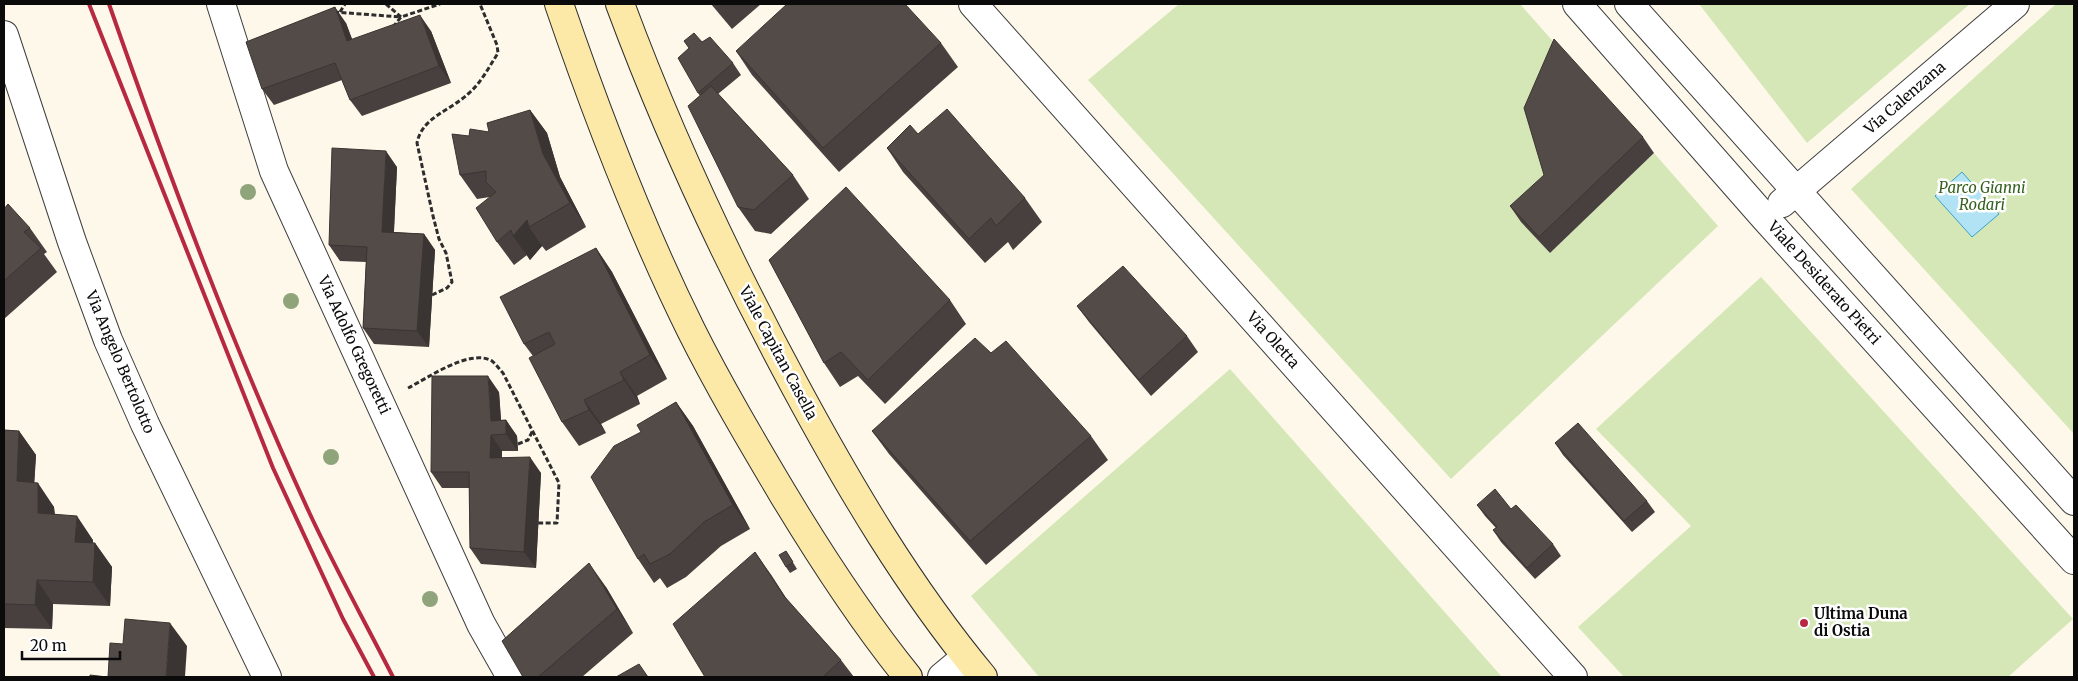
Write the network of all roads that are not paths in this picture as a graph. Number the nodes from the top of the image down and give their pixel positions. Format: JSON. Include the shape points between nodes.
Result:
{"nodes":[{"id":1,"x":221,"y":4,"type":"edge"},
{"id":2,"x":559,"y":4,"type":"edge"},
{"id":3,"x":620,"y":4,"type":"edge"},
{"id":4,"x":973,"y":4,"type":"edge"},
{"id":5,"x":1576,"y":4,"type":"edge"},
{"id":6,"x":1629,"y":4,"type":"edge"},
{"id":7,"x":2014,"y":4,"type":"edge"},
{"id":8,"x":4,"y":35,"type":"edge"},
{"id":9,"x":1795,"y":192,"type":"junction"},
{"id":10,"x":1765,"y":218,"type":"junction"},
{"id":11,"x":2074,"y":501,"type":"edge"},
{"id":12,"x":2074,"y":560,"type":"edge"},
{"id":13,"x":966,"y":657,"type":"junction"},
{"id":14,"x":267,"y":677,"type":"edge"},
{"id":15,"x":511,"y":677,"type":"edge"},
{"id":16,"x":908,"y":677,"type":"edge"},
{"id":17,"x":942,"y":677,"type":"edge"},
{"id":18,"x":983,"y":677,"type":"edge"},
{"id":19,"x":1573,"y":677,"type":"edge"}],
"edges":[{"from":1,"to":15,"type":"street","name":"Via Adolfo Gregoretti","via":[[274,171],[481,624]]},
{"from":2,"to":16,"type":"street","via":[[646,232],[711,368],[804,529],[859,613]]},
{"from":3,"to":13,"type":"street","name":"Viale Capitan Casella","via":[[661,110],[734,271],[869,516],[916,589]]},
{"from":4,"to":19,"type":"street","name":"Via Oletta"},
{"from":5,"to":10,"type":"street","name":"Viale Desiderato Pietri"},
{"from":6,"to":9,"type":"street"},
{"from":7,"to":9,"type":"street","name":"Via Calenzana"},
{"from":8,"to":14,"type":"street","name":"Via Angelo Bertolotto","via":[[108,340]]},
{"from":9,"to":10,"type":"street","name":"Via Calenzana"},
{"from":9,"to":11,"type":"street"},
{"from":10,"to":12,"type":"street","name":"Viale Desiderato Pietri"},
{"from":13,"to":17,"type":"street"},
{"from":13,"to":18,"type":"street","name":"Viale Capitan Casella"}]}
